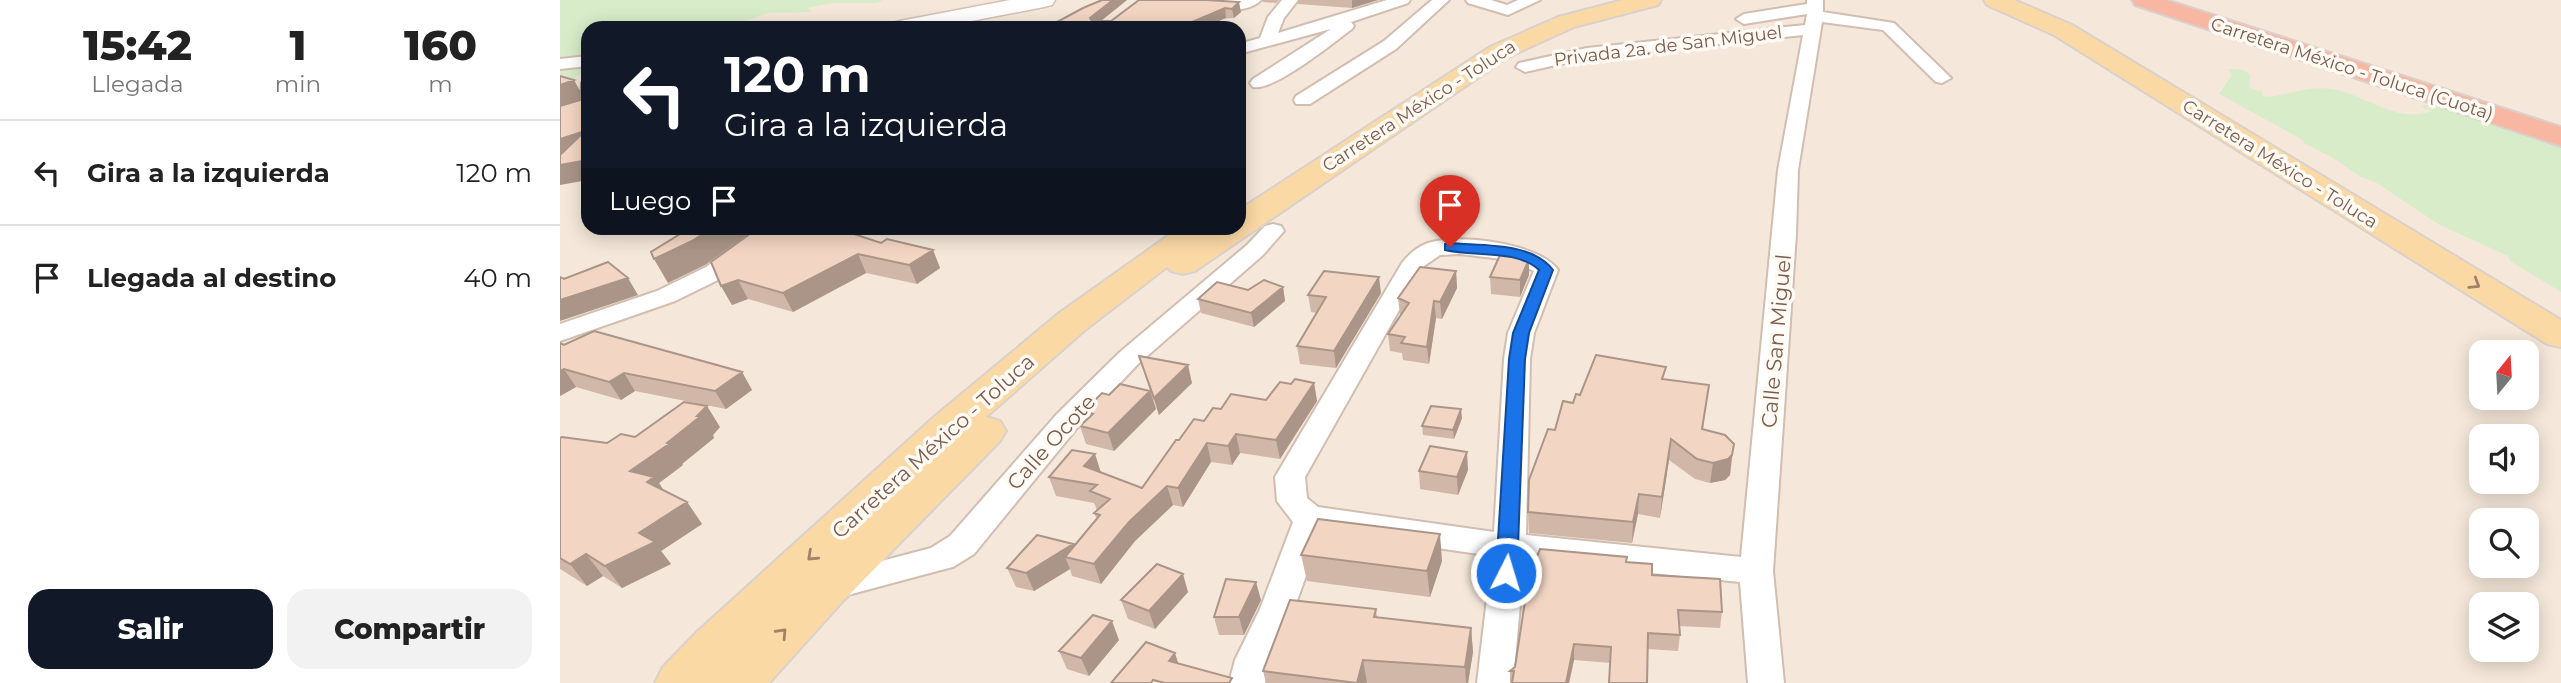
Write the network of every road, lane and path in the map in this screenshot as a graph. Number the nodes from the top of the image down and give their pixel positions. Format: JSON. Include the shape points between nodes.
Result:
{"nodes":[{"id":1,"x":1044,"y":0,"type":"edge"},
{"id":2,"x":1205,"y":0,"type":"edge"},
{"id":3,"x":1253,"y":0,"type":"edge"},
{"id":4,"x":1290,"y":0,"type":"edge"},
{"id":5,"x":1402,"y":0,"type":"edge"},
{"id":6,"x":1441,"y":0,"type":"edge"},
{"id":7,"x":1474,"y":0,"type":"edge"},
{"id":8,"x":1531,"y":0,"type":"edge"},
{"id":9,"x":1613,"y":0,"type":"edge"},
{"id":10,"x":1650,"y":0,"type":"edge"},
{"id":11,"x":1995,"y":0,"type":"edge"},
{"id":12,"x":2019,"y":0,"type":"edge"},
{"id":13,"x":2143,"y":0,"type":"edge"},
{"id":14,"x":2188,"y":0,"type":"edge"},
{"id":15,"x":1814,"y":13,"type":"edge"},
{"id":16,"x":1362,"y":15,"type":"junction"},
{"id":17,"x":1726,"y":20,"type":"dead end"},
{"id":18,"x":936,"y":21,"type":"edge"},
{"id":19,"x":1266,"y":41,"type":"junction"},
{"id":20,"x":1246,"y":47,"type":"edge"},
{"id":21,"x":581,"y":62,"type":"edge"},
{"id":22,"x":560,"y":64,"type":"edge"},
{"id":23,"x":1525,"y":67,"type":"dead end"},
{"id":24,"x":1942,"y":78,"type":"dead end"},
{"id":25,"x":1259,"y":83,"type":"dead end"},
{"id":26,"x":1303,"y":100,"type":"dead end"},
{"id":27,"x":2561,"y":118,"type":"edge"},
{"id":28,"x":2561,"y":137,"type":"edge"},
{"id":29,"x":1246,"y":198,"type":"edge"},
{"id":30,"x":1251,"y":233,"type":"edge"},
{"id":31,"x":765,"y":235,"type":"edge"},
{"id":32,"x":1190,"y":235,"type":"edge"},
{"id":33,"x":2561,"y":310,"type":"edge"},
{"id":34,"x":560,"y":333,"type":"edge"},
{"id":35,"x":2561,"y":337,"type":"edge"},
{"id":36,"x":1311,"y":518,"type":"junction"},
{"id":37,"x":1509,"y":546,"type":"junction"},
{"id":38,"x":1756,"y":570,"type":"junction"},
{"id":39,"x":824,"y":588,"type":"junction"},
{"id":40,"x":682,"y":683,"type":"edge"},
{"id":41,"x":735,"y":683,"type":"edge"},
{"id":42,"x":1247,"y":683,"type":"edge"},
{"id":43,"x":1495,"y":683,"type":"edge"},
{"id":44,"x":1766,"y":683,"type":"edge"}],
"edges":[{"from":1,"to":18,"type":"street"},
{"from":2,"to":3,"type":"street","via":[[1236,4]]},
{"from":4,"to":19,"type":"street"},
{"from":5,"to":16,"type":"street"},
{"from":6,"to":26,"type":"street","via":[[1391,45]]},
{"from":7,"to":8,"type":"street","via":[[1508,10]]},
{"from":9,"to":29,"type":"main road","name":"Carretera México - Toluca","via":[[1540,21],[1478,49]]},
{"from":10,"to":30,"type":"main road","name":"Carretera México - Toluca","via":[[1590,14],[1499,52]]},
{"from":11,"to":35,"type":"main road","name":"Carretera México - Toluca","one_way":true,"via":[[2063,30]]},
{"from":12,"to":33,"type":"main road","name":"Carretera México - Toluca","via":[[2093,34]]},
{"from":13,"to":28,"type":"highway","name":"Carretera México - Toluca (Cuota)"},
{"from":14,"to":27,"type":"highway","name":"Carretera México - Toluca (Cuota)"},
{"from":15,"to":17,"type":"street"},
{"from":15,"to":23,"type":"street","name":"Privada 2a. de San Miguel"},
{"from":15,"to":24,"type":"street","name":"Privada 2a. de San Miguel","via":[[1888,26]]},
{"from":15,"to":38,"type":"street","name":"Calle San Miguel","via":[[1788,170]]},
{"from":16,"to":19,"type":"street"},
{"from":16,"to":25,"type":"street"},
{"from":19,"to":20,"type":"street"},
{"from":21,"to":22,"type":"street"},
{"from":30,"to":39,"type":"main road","name":"Carretera México - Toluca","via":[[1099,328],[942,471]]},
{"from":30,"to":39,"type":"street","name":"Calle Ocote","via":[[1067,421],[962,545],[941,558]]},
{"from":31,"to":34,"type":"street","via":[[715,272],[666,296]]},
{"from":32,"to":40,"type":"main road","name":"Carretera México - Toluca","one_way":true,"via":[[1123,281],[980,401]]},
{"from":36,"to":37,"type":"street"},
{"from":36,"to":37,"type":"street","via":[[1290,498],[1290,477],[1414,263],[1426,252],[1450,247],[1521,255],[1546,270],[1521,333],[1517,359]]},
{"from":36,"to":42,"type":"street"},
{"from":37,"to":38,"type":"street"},
{"from":37,"to":43,"type":"street"},
{"from":38,"to":44,"type":"street","name":"Calle San Miguel"},
{"from":41,"to":39,"type":"main road","name":"Carretera México - Toluca","one_way":true}]}
